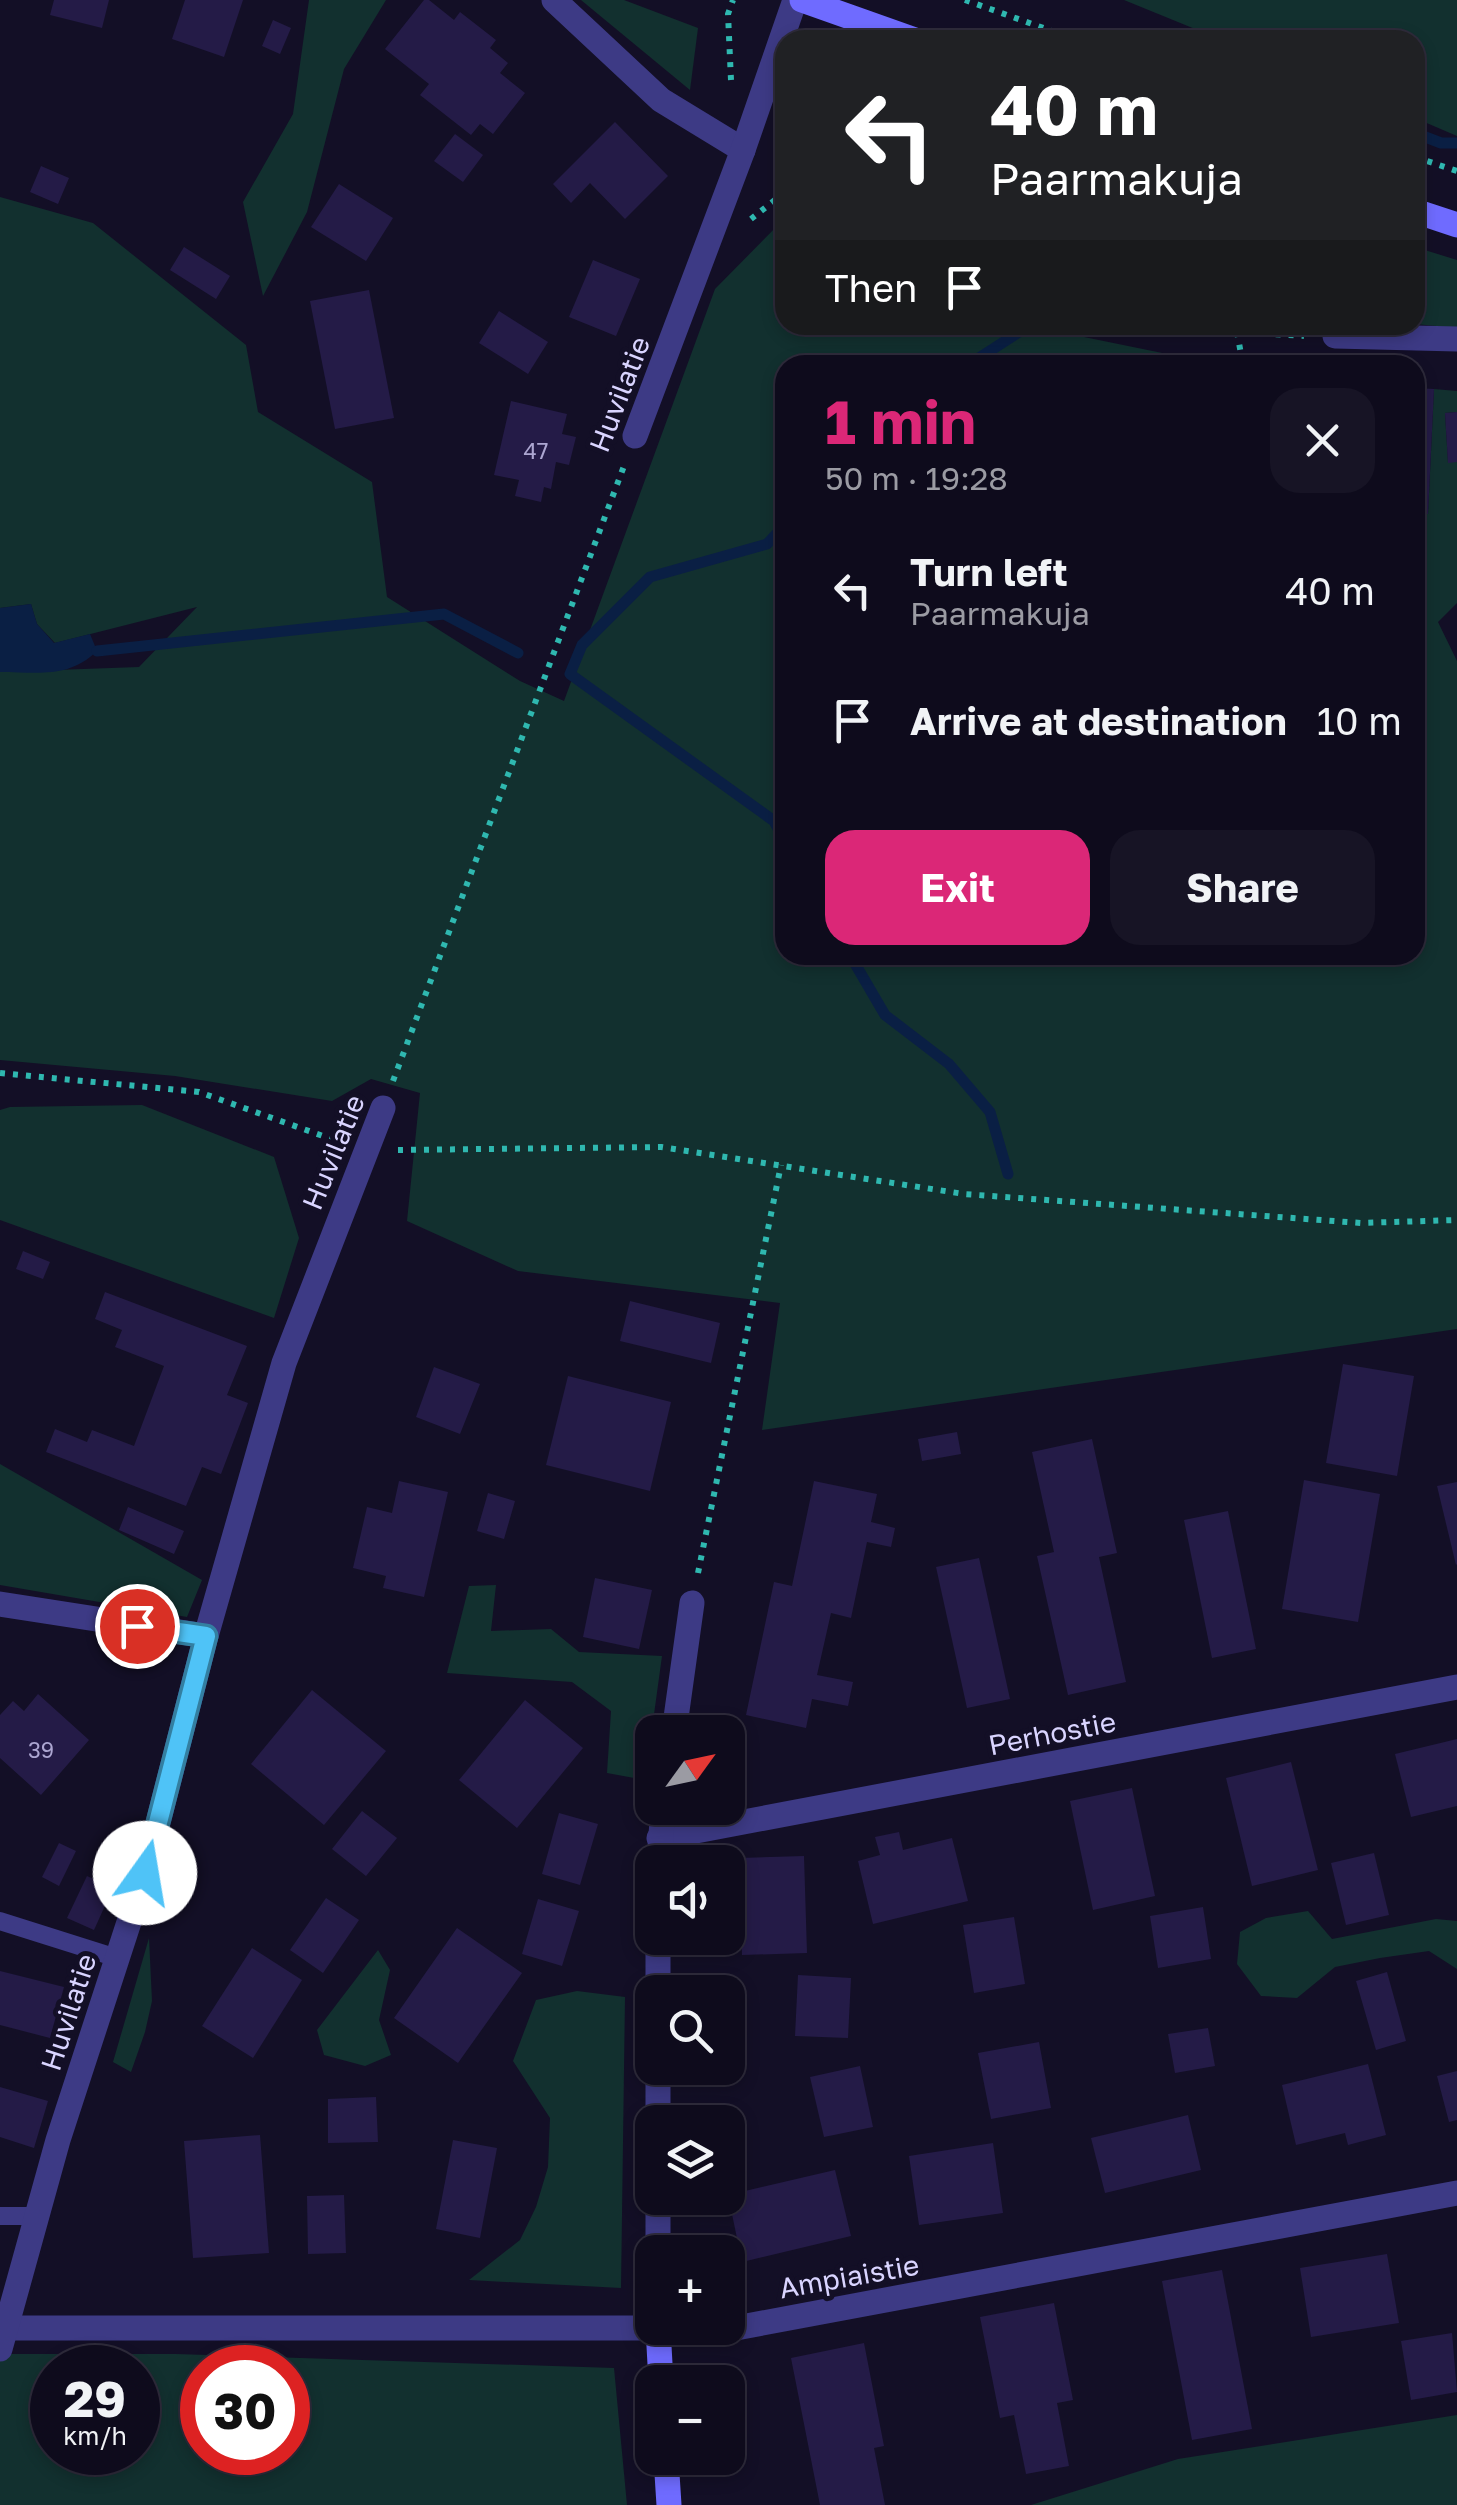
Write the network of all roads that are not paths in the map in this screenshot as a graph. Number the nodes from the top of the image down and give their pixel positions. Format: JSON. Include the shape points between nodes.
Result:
{"nodes":[{"id":1,"x":554,"y":0,"type":"edge"},
{"id":2,"x":798,"y":0,"type":"edge"},
{"id":3,"x":835,"y":5,"type":"edge"},
{"id":4,"x":787,"y":30,"type":"edge"},
{"id":5,"x":892,"y":30,"type":"edge"},
{"id":6,"x":775,"y":63,"type":"edge"},
{"id":7,"x":743,"y":150,"type":"junction"},
{"id":8,"x":1425,"y":214,"type":"edge"},
{"id":9,"x":1457,"y":225,"type":"edge"},
{"id":10,"x":1336,"y":336,"type":"road end"},
{"id":11,"x":1457,"y":340,"type":"edge"},
{"id":12,"x":636,"y":436,"type":"road end"},
{"id":13,"x":383,"y":1108,"type":"road end"},
{"id":14,"x":692,"y":1603,"type":"road end"},
{"id":15,"x":0,"y":1604,"type":"edge"},
{"id":16,"x":206,"y":1636,"type":"junction"},
{"id":17,"x":1457,"y":1686,"type":"edge"},
{"id":18,"x":676,"y":1715,"type":"edge"},
{"id":19,"x":683,"y":1845,"type":"edge"},
{"id":20,"x":0,"y":1921,"type":"edge"},
{"id":21,"x":117,"y":1958,"type":"junction"},
{"id":22,"x":1457,"y":2193,"type":"edge"},
{"id":23,"x":0,"y":2216,"type":"edge"},
{"id":24,"x":36,"y":2216,"type":"junction"},
{"id":25,"x":745,"y":2326,"type":"edge"},
{"id":26,"x":635,"y":2328,"type":"edge"},
{"id":27,"x":2,"y":2338,"type":"edge"},
{"id":28,"x":667,"y":2475,"type":"edge"},
{"id":29,"x":669,"y":2505,"type":"edge"}],
"edges":[{"from":1,"to":7,"type":"street","via":[[661,100]]},
{"from":2,"to":3,"type":"main road"},
{"from":2,"to":4,"type":"street","name":"Huvilatie"},
{"from":3,"to":5,"type":"main road"},
{"from":6,"to":7,"type":"street","name":"Huvilatie"},
{"from":7,"to":12,"type":"street","name":"Huvilatie"},
{"from":8,"to":9,"type":"main road"},
{"from":10,"to":11,"type":"street"},
{"from":13,"to":16,"type":"street","name":"Huvilatie","via":[[284,1362]]},
{"from":14,"to":18,"type":"street"},
{"from":15,"to":16,"type":"street"},
{"from":16,"to":21,"type":"street","name":"Huvilatie"},
{"from":17,"to":19,"type":"street","name":"Perhostie"},
{"from":20,"to":21,"type":"lane"},
{"from":21,"to":24,"type":"street","name":"Huvilatie"},
{"from":22,"to":25,"type":"street","name":"Ampiaistie"},
{"from":23,"to":24,"type":"lane"},
{"from":24,"to":27,"type":"street","name":"Huvilatie"},
{"from":26,"to":27,"type":"street","name":"Ampiaistie"},
{"from":28,"to":29,"type":"main road"}]}
